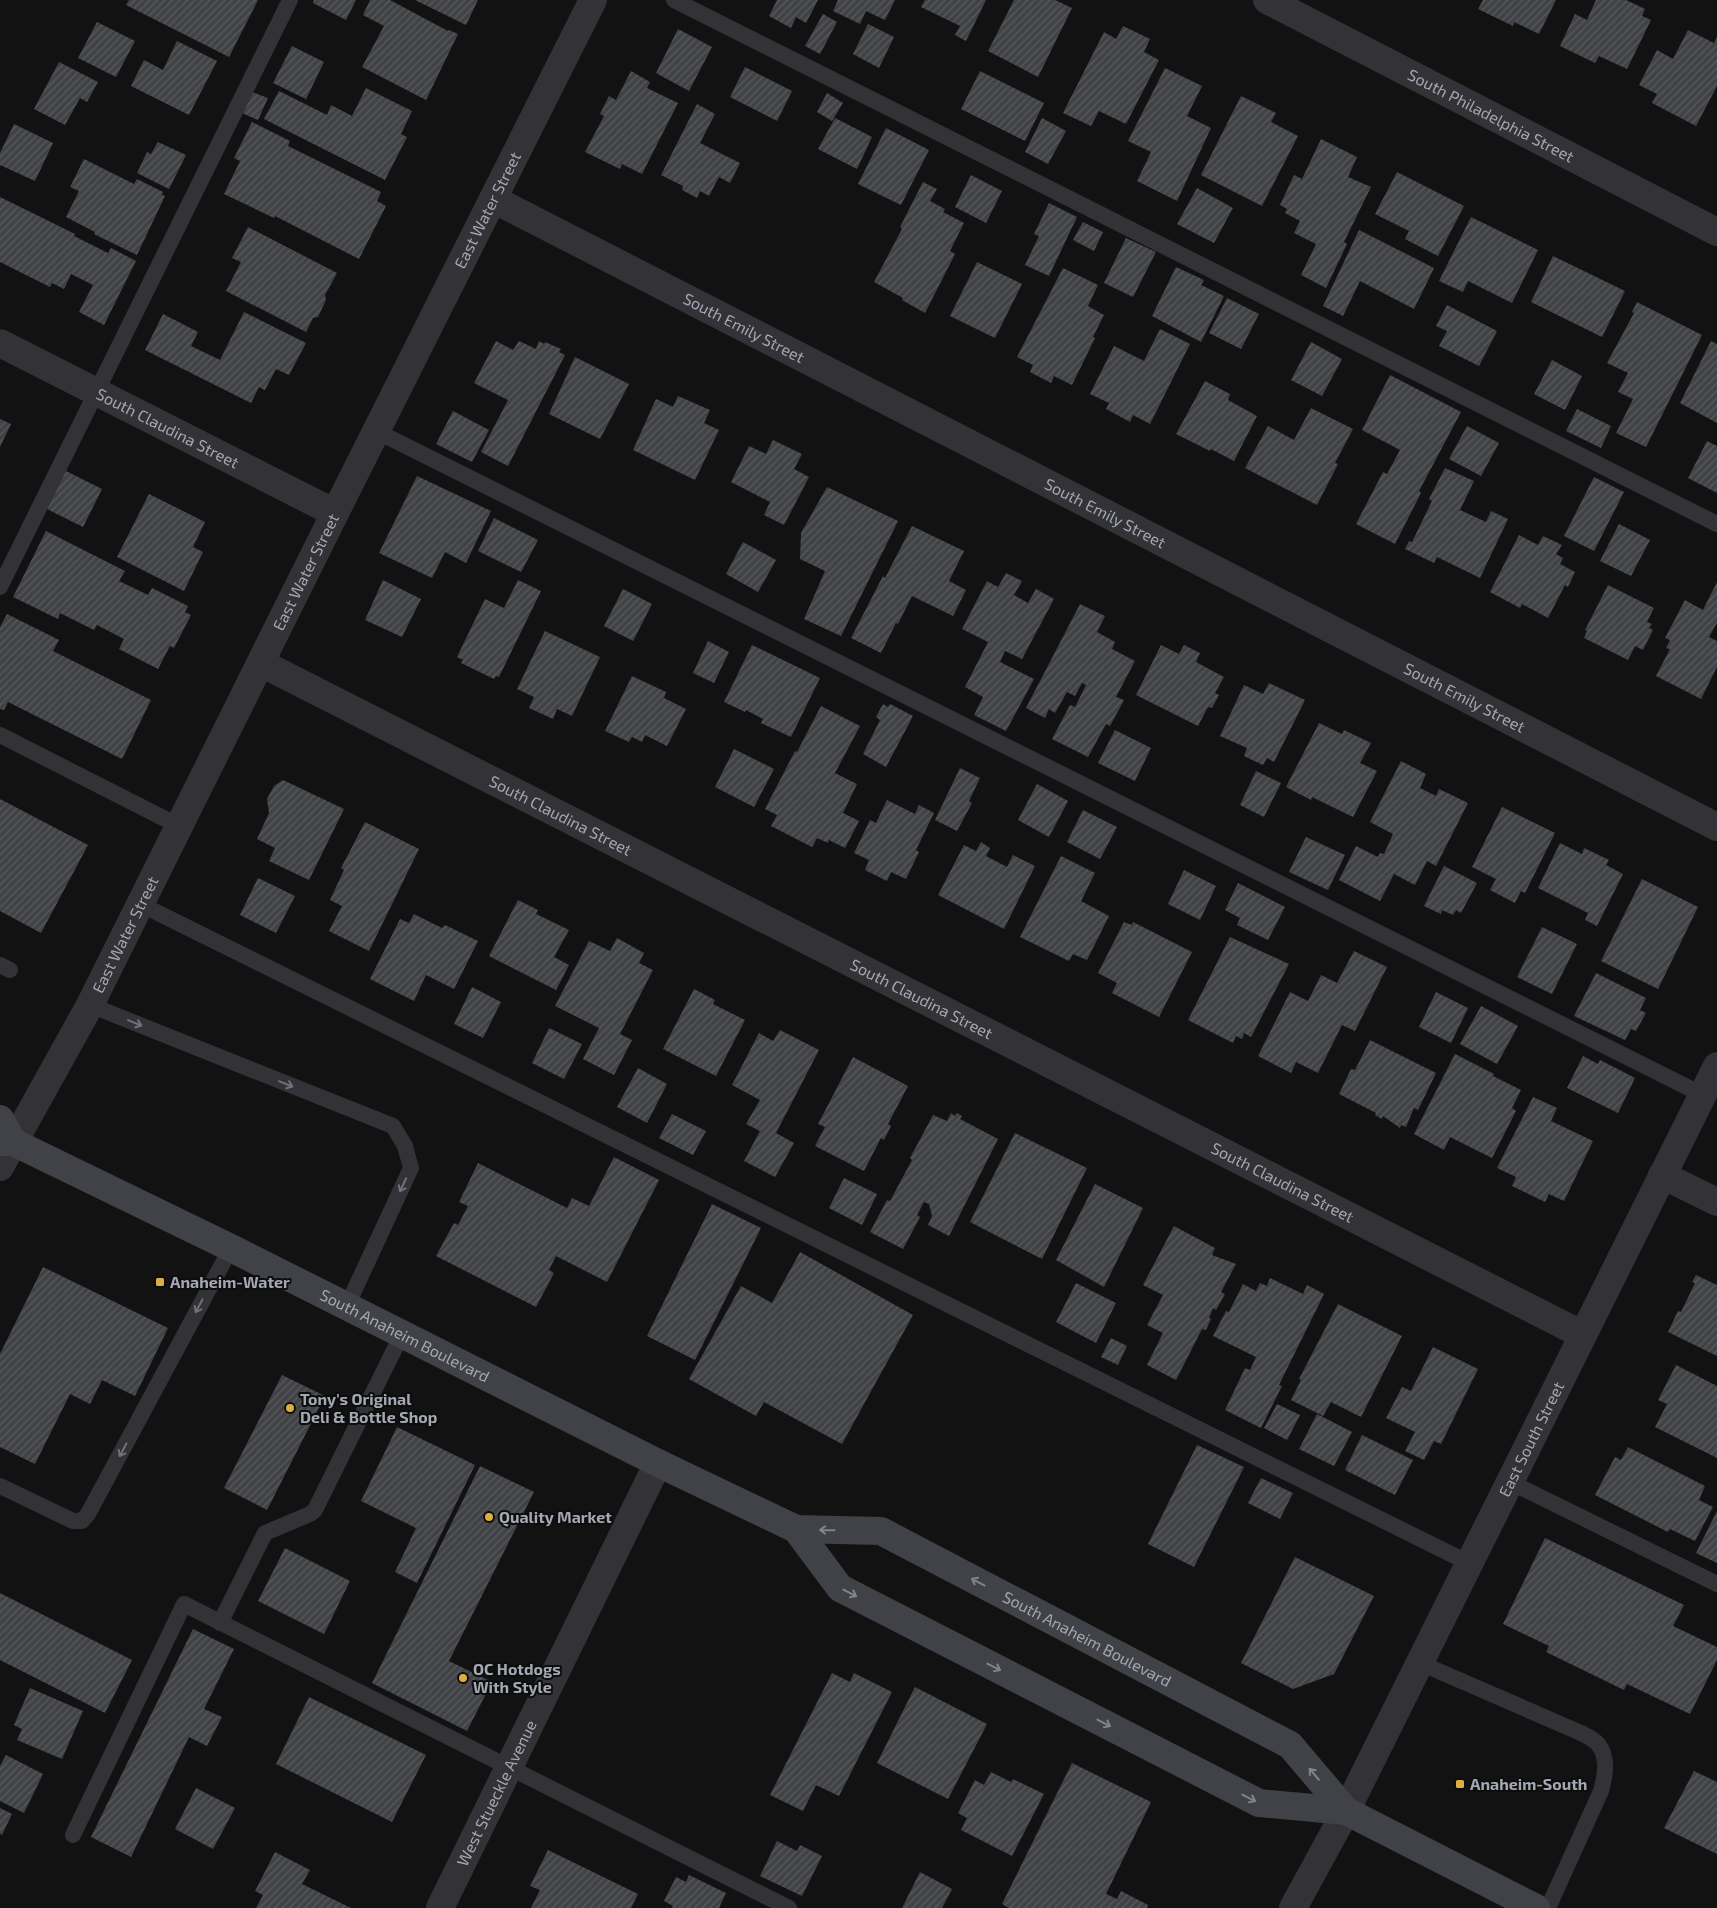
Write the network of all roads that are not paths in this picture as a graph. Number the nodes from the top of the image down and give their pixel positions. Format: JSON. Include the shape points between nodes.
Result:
{"nodes":[{"id":1,"x":290,"y":0,"type":"edge"},
{"id":2,"x":593,"y":0,"type":"edge"},
{"id":3,"x":674,"y":0,"type":"edge"},
{"id":4,"x":1267,"y":0,"type":"edge"},
{"id":5,"x":493,"y":199,"type":"junction"},
{"id":6,"x":1717,"y":232,"type":"edge"},
{"id":7,"x":0,"y":343,"type":"edge"},
{"id":8,"x":97,"y":392,"type":"junction"},
{"id":9,"x":376,"y":431,"type":"junction"},
{"id":10,"x":335,"y":513,"type":"junction"},
{"id":11,"x":1717,"y":524,"type":"edge"},
{"id":12,"x":0,"y":588,"type":"edge"},
{"id":13,"x":261,"y":663,"type":"junction"},
{"id":14,"x":0,"y":735,"type":"edge"},
{"id":15,"x":179,"y":826,"type":"junction"},
{"id":16,"x":1717,"y":827,"type":"edge"},
{"id":17,"x":140,"y":904,"type":"junction"},
{"id":18,"x":90,"y":1005,"type":"junction"},
{"id":19,"x":1717,"y":1066,"type":"edge"},
{"id":20,"x":1703,"y":1095,"type":"junction"},
{"id":21,"x":4,"y":1134,"type":"edge"},
{"id":22,"x":0,"y":1167,"type":"edge"},
{"id":23,"x":1662,"y":1175,"type":"junction"},
{"id":24,"x":1717,"y":1202,"type":"edge"},
{"id":25,"x":231,"y":1248,"type":"junction"},
{"id":26,"x":347,"y":1306,"type":"junction"},
{"id":27,"x":402,"y":1334,"type":"junction"},
{"id":28,"x":1582,"y":1335,"type":"junction"},
{"id":29,"x":658,"y":1463,"type":"junction"},
{"id":30,"x":1510,"y":1482,"type":"junction"},
{"id":31,"x":0,"y":1486,"type":"edge"},
{"id":32,"x":796,"y":1530,"type":"junction"},
{"id":33,"x":1469,"y":1563,"type":"junction"},
{"id":34,"x":1717,"y":1584,"type":"edge"},
{"id":35,"x":220,"y":1623,"type":"junction"},
{"id":36,"x":1420,"y":1663,"type":"junction"},
{"id":37,"x":509,"y":1768,"type":"junction"},
{"id":38,"x":1346,"y":1811,"type":"junction"},
{"id":39,"x":72,"y":1835,"type":"dead end"},
{"id":40,"x":440,"y":1908,"type":"edge"},
{"id":41,"x":789,"y":1908,"type":"edge"},
{"id":42,"x":1293,"y":1908,"type":"edge"},
{"id":43,"x":1536,"y":1908,"type":"edge"},
{"id":44,"x":1548,"y":1908,"type":"edge"}],
"edges":[{"from":1,"to":8,"type":"lane"},
{"from":2,"to":5,"type":"street","name":"East Water Street"},
{"from":3,"to":11,"type":"lane"},
{"from":4,"to":6,"type":"street","name":"South Philadelphia Street"},
{"from":5,"to":9,"type":"street","name":"East Water Street"},
{"from":5,"to":16,"type":"street","name":"South Emily Street"},
{"from":7,"to":8,"type":"street","name":"South Claudina Street"},
{"from":8,"to":10,"type":"street","name":"South Claudina Street"},
{"from":8,"to":12,"type":"lane"},
{"from":9,"to":10,"type":"street","name":"East Water Street"},
{"from":9,"to":20,"type":"lane"},
{"from":10,"to":13,"type":"street","name":"East Water Street"},
{"from":13,"to":15,"type":"street","name":"East Water Street"},
{"from":13,"to":28,"type":"street","name":"South Claudina Street"},
{"from":14,"to":15,"type":"lane"},
{"from":15,"to":17,"type":"street","name":"East Water Street"},
{"from":17,"to":18,"type":"street","name":"East Water Street"},
{"from":17,"to":33,"type":"lane"},
{"from":18,"to":21,"type":"street","name":"East Water Street"},
{"from":18,"to":26,"type":"lane","one_way":true,"via":[[393,1126],[406,1146],[412,1168]]},
{"from":19,"to":20,"type":"street","name":"East South Street"},
{"from":20,"to":23,"type":"street","name":"East South Street"},
{"from":21,"to":22,"type":"street","name":"East Water Street"},
{"from":21,"to":25,"type":"main road","name":"South Anaheim Boulevard"},
{"from":23,"to":24,"type":"street"},
{"from":23,"to":28,"type":"street","name":"East South Street"},
{"from":25,"to":26,"type":"main road","name":"South Anaheim Boulevard"},
{"from":25,"to":31,"type":"lane","one_way":true,"via":[[82,1521],[73,1521]]},
{"from":26,"to":27,"type":"main road","name":"South Anaheim Boulevard"},
{"from":27,"to":29,"type":"main road","name":"South Anaheim Boulevard"},
{"from":27,"to":35,"type":"lane","via":[[315,1510],[265,1533]]},
{"from":28,"to":30,"type":"street","name":"East South Street"},
{"from":29,"to":32,"type":"main road","name":"South Anaheim Boulevard"},
{"from":29,"to":37,"type":"street","name":"West Stueckle Avenue"},
{"from":30,"to":33,"type":"street","name":"East South Street"},
{"from":30,"to":34,"type":"lane"},
{"from":32,"to":38,"type":"main road","name":"South Anaheim Boulevard","one_way":true,"via":[[840,1588],[1198,1772],[1259,1802]]},
{"from":38,"to":32,"type":"main road","name":"South Anaheim Boulevard","one_way":true,"via":[[1290,1745],[881,1531]]},
{"from":33,"to":36,"type":"street","name":"East South Street"},
{"from":35,"to":37,"type":"lane"},
{"from":35,"to":39,"type":"lane","via":[[184,1604]]},
{"from":36,"to":38,"type":"street","name":"East South Street"},
{"from":36,"to":44,"type":"lane","via":[[1598,1743],[1604,1756],[1606,1774],[1601,1791]]},
{"from":37,"to":40,"type":"street","name":"West Stueckle Avenue"},
{"from":37,"to":41,"type":"lane"},
{"from":38,"to":42,"type":"street","name":"East South Street"},
{"from":38,"to":43,"type":"main road","name":"South Anaheim Boulevard"}]}
